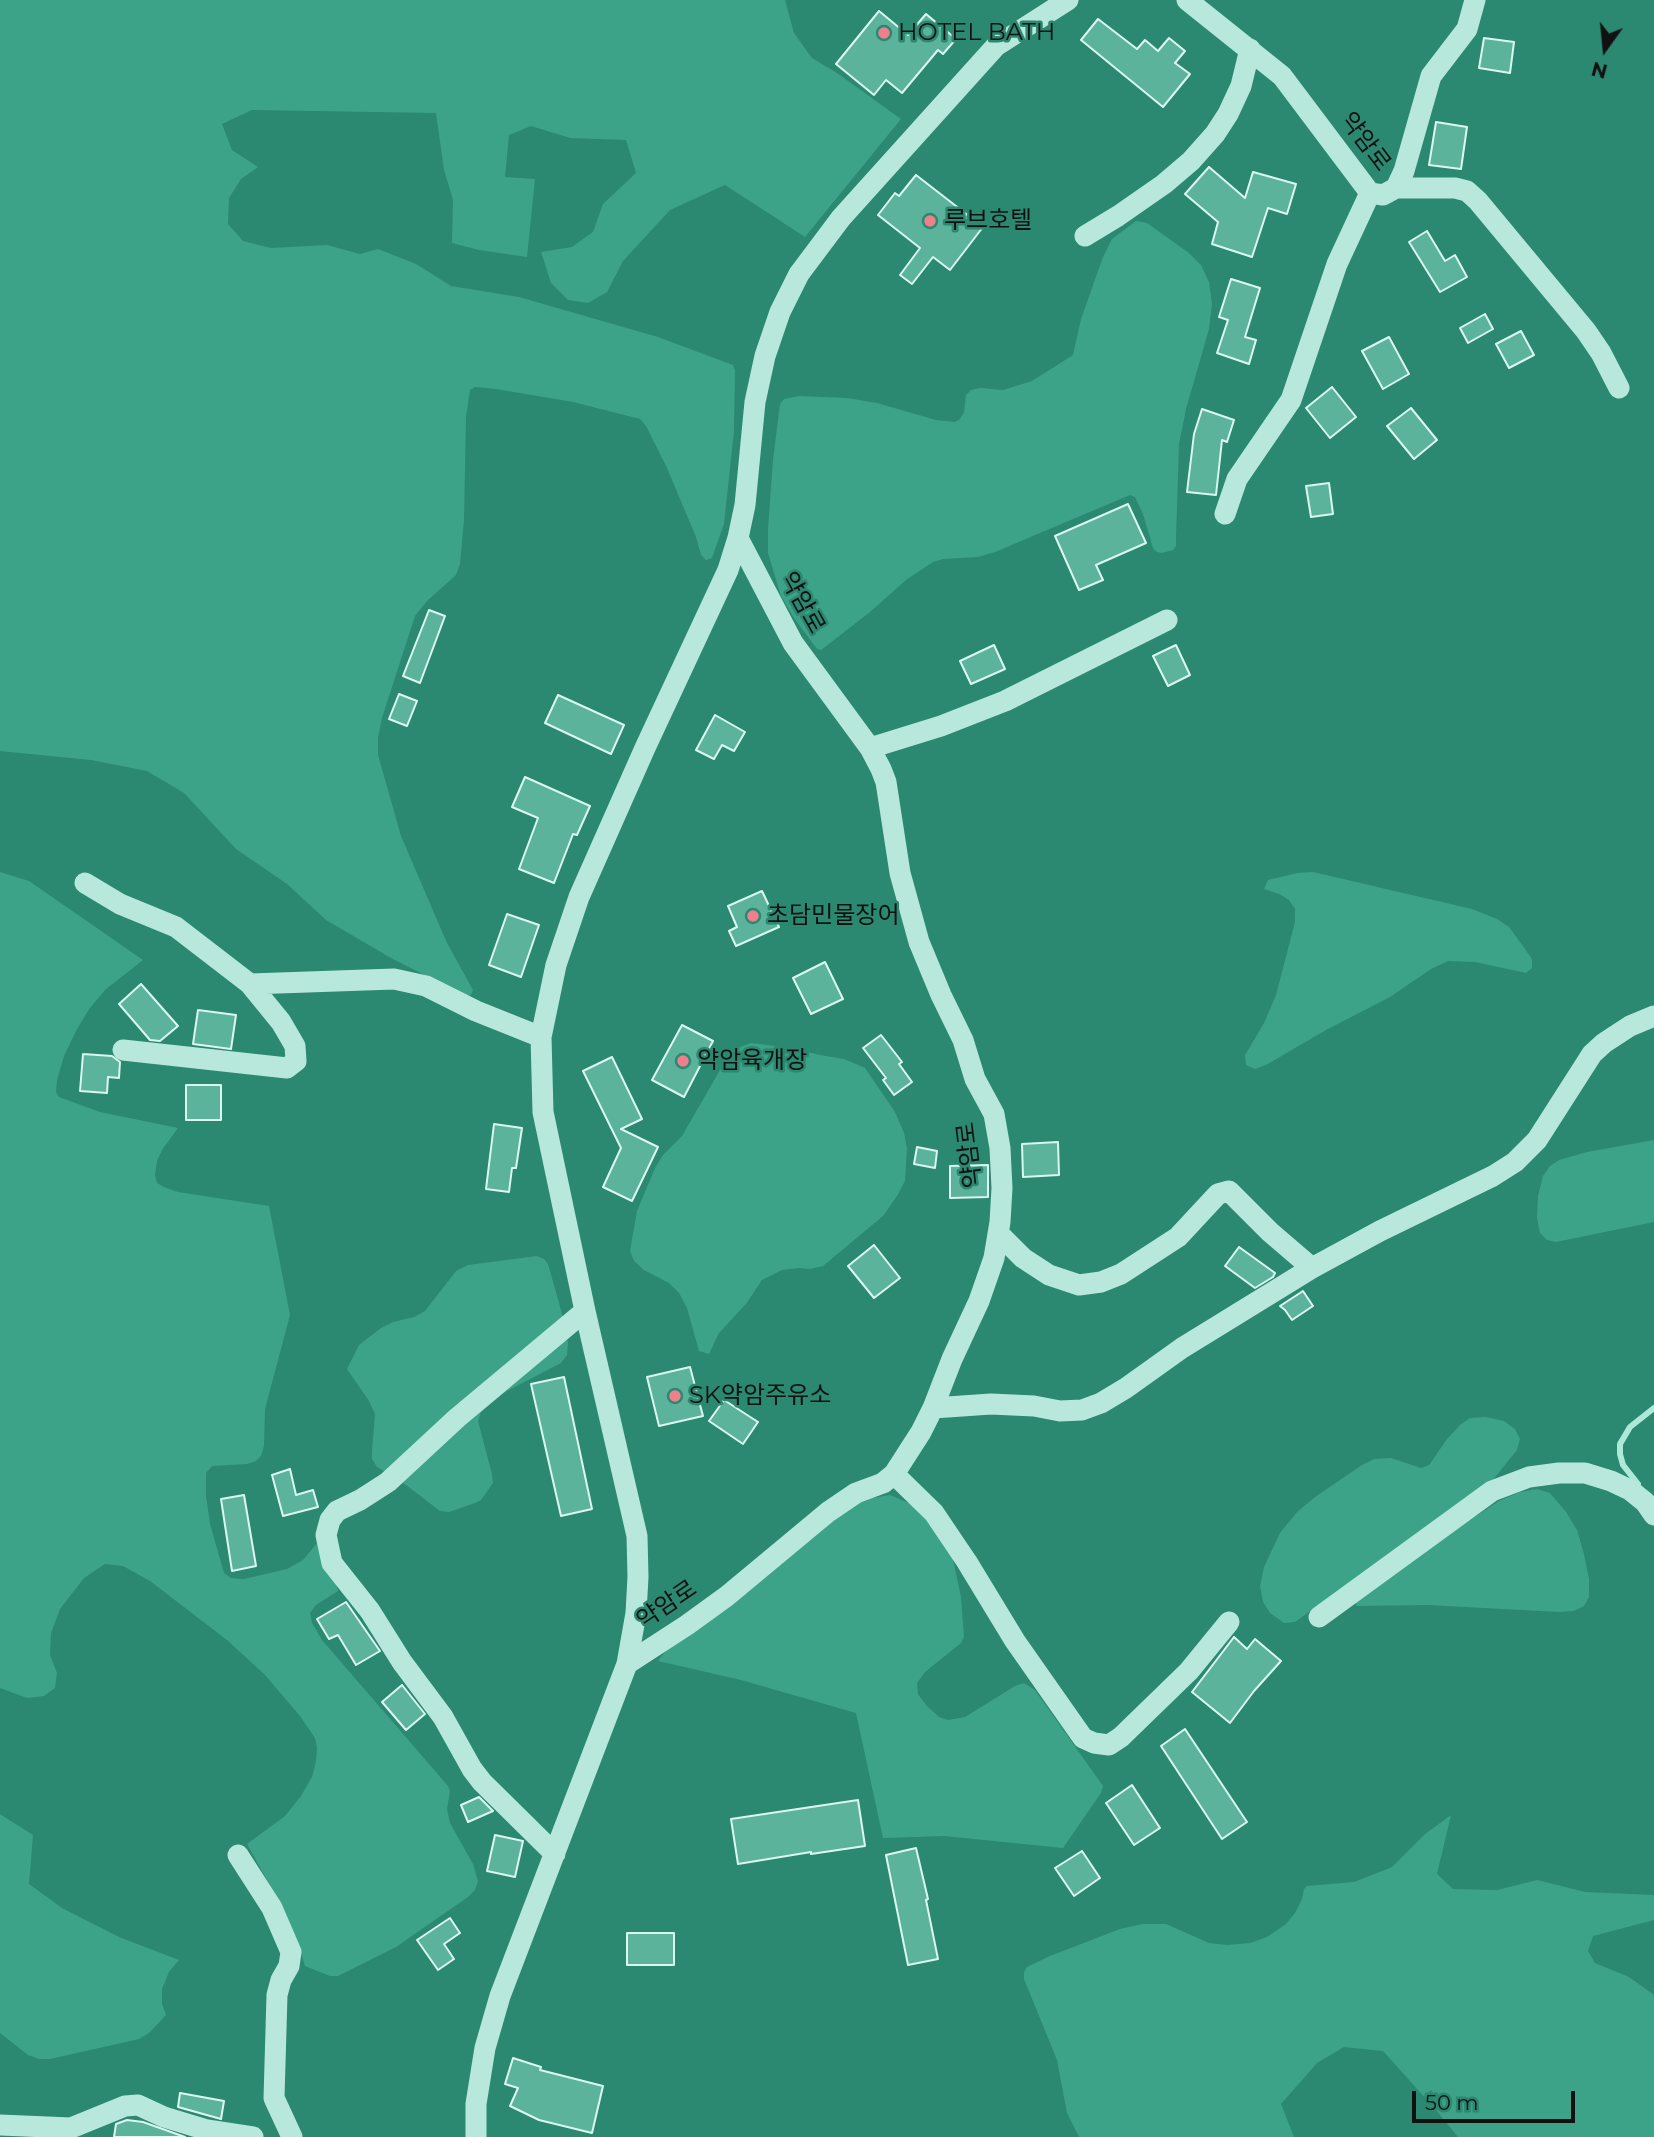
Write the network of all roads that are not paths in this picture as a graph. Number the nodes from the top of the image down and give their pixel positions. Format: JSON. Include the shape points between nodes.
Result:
{"nodes":[{"id":1,"x":1068,"y":0,"type":"edge"},
{"id":2,"x":1187,"y":0,"type":"edge"},
{"id":3,"x":1475,"y":0,"type":"edge"},
{"id":4,"x":1250,"y":50,"type":"junction"},
{"id":5,"x":1396,"y":188,"type":"junction"},
{"id":6,"x":1370,"y":193,"type":"junction"},
{"id":7,"x":1085,"y":236,"type":"dead end"},
{"id":8,"x":1619,"y":387,"type":"dead end"},
{"id":9,"x":1225,"y":514,"type":"dead end"},
{"id":10,"x":738,"y":538,"type":"junction"},
{"id":11,"x":1167,"y":620,"type":"dead end"},
{"id":12,"x":870,"y":748,"type":"junction"},
{"id":13,"x":85,"y":883,"type":"dead end"},
{"id":14,"x":250,"y":984,"type":"junction"},
{"id":15,"x":1654,"y":1016,"type":"edge"},
{"id":16,"x":541,"y":1037,"type":"junction"},
{"id":17,"x":123,"y":1050,"type":"dead end"},
{"id":18,"x":998,"y":1233,"type":"junction"},
{"id":19,"x":1312,"y":1268,"type":"junction"},
{"id":20,"x":585,"y":1311,"type":"junction"},
{"id":21,"x":933,"y":1408,"type":"junction"},
{"id":22,"x":894,"y":1474,"type":"junction"},
{"id":23,"x":1654,"y":1515,"type":"edge"},
{"id":24,"x":1319,"y":1617,"type":"dead end"},
{"id":25,"x":1229,"y":1622,"type":"dead end"},
{"id":26,"x":627,"y":1664,"type":"junction"},
{"id":27,"x":555,"y":1854,"type":"junction"},
{"id":28,"x":238,"y":1855,"type":"dead end"},
{"id":29,"x":0,"y":2125,"type":"edge"},
{"id":30,"x":253,"y":2137,"type":"edge"},
{"id":31,"x":292,"y":2137,"type":"edge"},
{"id":32,"x":476,"y":2137,"type":"edge"}],
"edges":[{"from":1,"to":10,"type":"street","name":"약암로","via":[[996,46],[841,218],[799,274],[765,356]]},
{"from":2,"to":4,"type":"street","name":"약암로"},
{"from":3,"to":5,"type":"street","via":[[1467,29],[1431,76]]},
{"from":4,"to":6,"type":"street","name":"약암로","via":[[1282,76]]},
{"from":4,"to":7,"type":"street","via":[[1241,86],[1215,134],[1164,184]]},
{"from":5,"to":6,"type":"street","name":"약암로","via":[[1383,195]]},
{"from":5,"to":8,"type":"street","name":"약암로","via":[[1467,191],[1586,331]]},
{"from":6,"to":9,"type":"street","via":[[1337,264],[1291,400],[1237,479]]},
{"from":10,"to":12,"type":"street","name":"약암로","via":[[793,643]]},
{"from":10,"to":16,"type":"street","name":"약암로","via":[[728,570],[579,897],[556,965]]},
{"from":11,"to":12,"type":"street","via":[[1005,701]]},
{"from":12,"to":18,"type":"street","name":"약암로","via":[[886,782],[900,873],[919,942],[963,1040],[975,1079],[995,1114],[1002,1188]]},
{"from":13,"to":14,"type":"street","via":[[120,904],[176,927]]},
{"from":14,"to":16,"type":"street","via":[[412,982]]},
{"from":14,"to":17,"type":"street","via":[[295,1046],[296,1061],[287,1068]]},
{"from":15,"to":19,"type":"street","via":[[1630,1026],[1592,1054],[1537,1140],[1515,1162]]},
{"from":16,"to":20,"type":"street","name":"약암로","via":[[543,1112]]},
{"from":18,"to":19,"type":"street","via":[[1049,1275],[1079,1285],[1101,1282],[1178,1237],[1218,1194],[1229,1191]]},
{"from":18,"to":21,"type":"street","name":"약암로","via":[[979,1301]]},
{"from":19,"to":21,"type":"street","via":[[1101,1403],[1060,1411],[991,1404]]},
{"from":20,"to":26,"type":"street","name":"약암로","via":[[637,1536],[636,1613]]},
{"from":20,"to":27,"type":"street","via":[[388,1482],[337,1511],[326,1535],[332,1563],[443,1717],[472,1769]]},
{"from":21,"to":22,"type":"street","name":"약암로"},
{"from":22,"to":25,"type":"street","via":[[934,1513],[1023,1652],[1083,1738],[1094,1743],[1109,1745],[1121,1737],[1189,1671]]},
{"from":22,"to":26,"type":"street","name":"약암로","via":[[828,1512],[727,1596]]},
{"from":23,"to":24,"type":"street","via":[[1630,1490],[1611,1481],[1585,1474],[1529,1477],[1492,1491]]},
{"from":26,"to":27,"type":"street","name":"약암로"},
{"from":27,"to":32,"type":"street","name":"약암로","via":[[500,1996],[485,2048]]},
{"from":28,"to":31,"type":"street","via":[[272,1908],[291,1952],[277,1995],[274,2098]]},
{"from":29,"to":30,"type":"street","via":[[71,2129],[124,2106],[138,2105],[207,2130]]}]}
